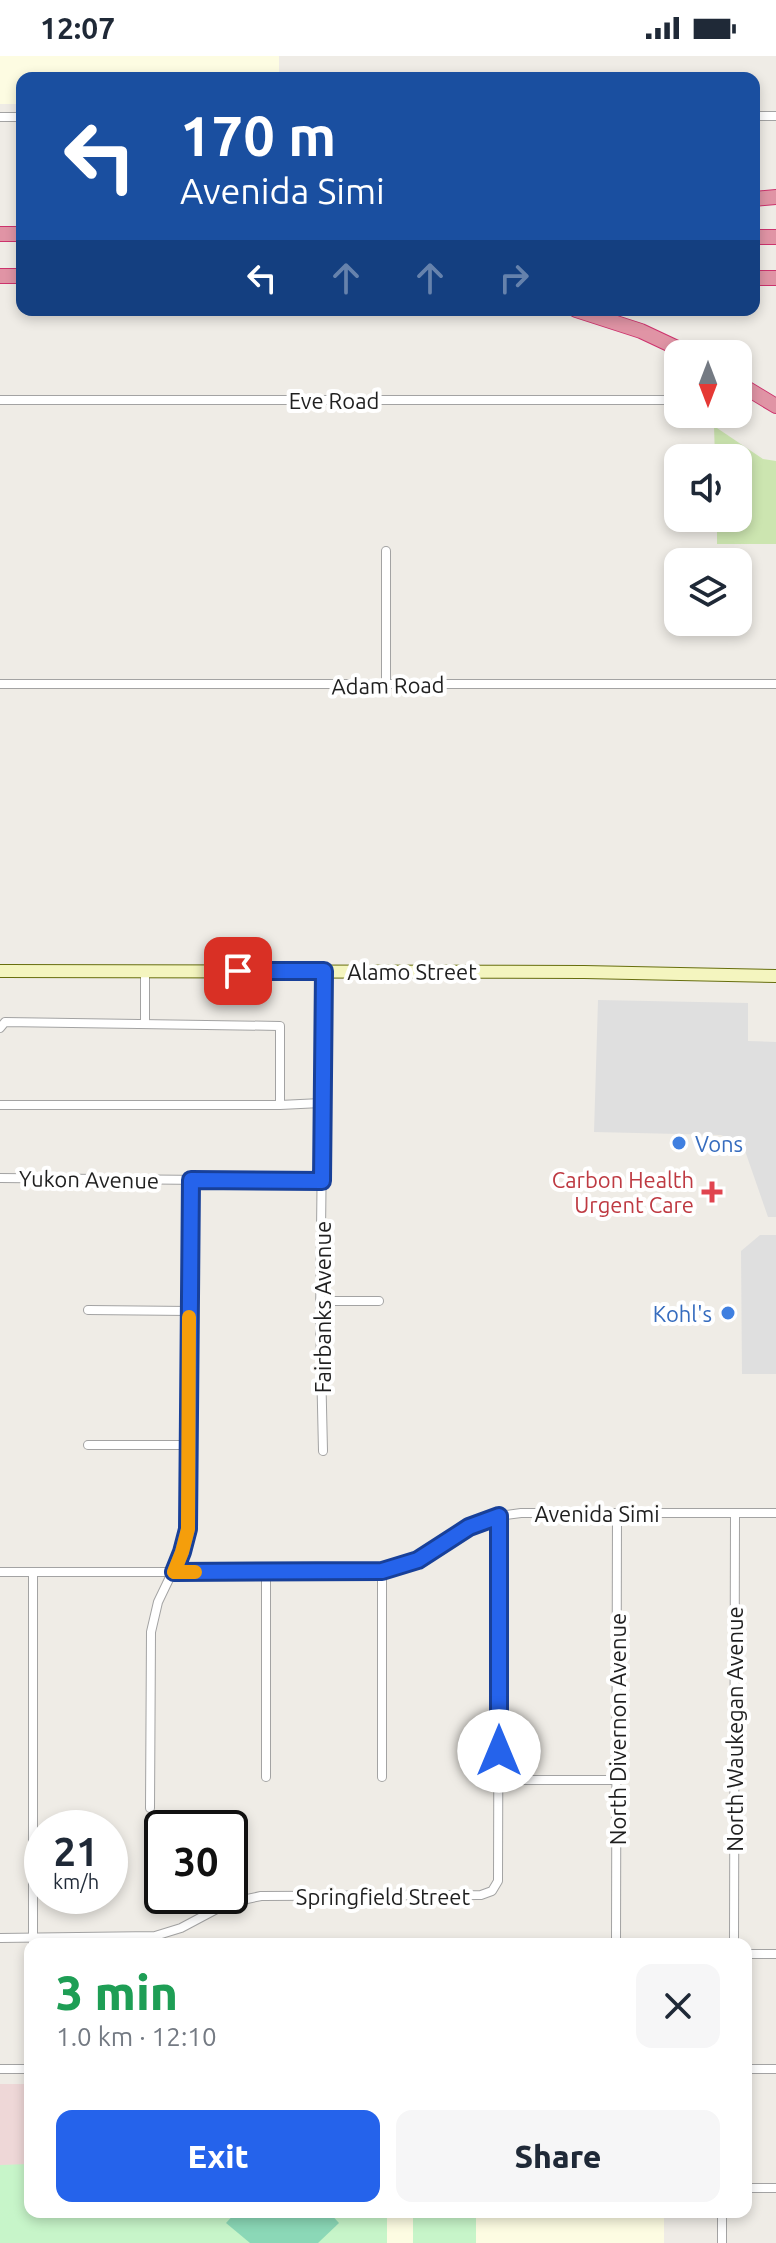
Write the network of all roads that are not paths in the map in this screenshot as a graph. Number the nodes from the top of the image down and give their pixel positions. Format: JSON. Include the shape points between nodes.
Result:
{"nodes":[{"id":1,"x":595,"y":316,"type":"edge"},
{"id":2,"x":664,"y":342,"type":"edge"},
{"id":3,"x":752,"y":391,"type":"edge"},
{"id":4,"x":0,"y":400,"type":"edge"},
{"id":5,"x":664,"y":400,"type":"edge"},
{"id":6,"x":776,"y":406,"type":"edge"},
{"id":7,"x":386,"y":551,"type":"dead end"},
{"id":8,"x":0,"y":684,"type":"edge"},
{"id":9,"x":776,"y":684,"type":"edge"},
{"id":10,"x":386,"y":685,"type":"junction"},
{"id":11,"x":0,"y":971,"type":"edge"},
{"id":12,"x":145,"y":971,"type":"junction"},
{"id":13,"x":324,"y":971,"type":"junction"},
{"id":14,"x":776,"y":976,"type":"edge"},
{"id":15,"x":145,"y":1024,"type":"junction"},
{"id":16,"x":0,"y":1028,"type":"edge"},
{"id":17,"x":321,"y":1103,"type":"junction"},
{"id":18,"x":0,"y":1105,"type":"edge"},
{"id":19,"x":280,"y":1105,"type":"junction"},
{"id":20,"x":0,"y":1178,"type":"edge"},
{"id":21,"x":191,"y":1180,"type":"junction"},
{"id":22,"x":322,"y":1181,"type":"junction"},
{"id":23,"x":321,"y":1301,"type":"junction"},
{"id":24,"x":379,"y":1301,"type":"dead end"},
{"id":25,"x":88,"y":1310,"type":"dead end"},
{"id":26,"x":189,"y":1311,"type":"junction"},
{"id":27,"x":88,"y":1445,"type":"dead end"},
{"id":28,"x":189,"y":1445,"type":"junction"},
{"id":29,"x":323,"y":1451,"type":"dead end"},
{"id":30,"x":617,"y":1513,"type":"junction"},
{"id":31,"x":735,"y":1513,"type":"junction"},
{"id":32,"x":776,"y":1513,"type":"edge"},
{"id":33,"x":499,"y":1516,"type":"junction"},
{"id":34,"x":382,"y":1571,"type":"junction"},
{"id":35,"x":0,"y":1572,"type":"edge"},
{"id":36,"x":33,"y":1572,"type":"junction"},
{"id":37,"x":174,"y":1572,"type":"junction"},
{"id":38,"x":266,"y":1572,"type":"junction"},
{"id":39,"x":266,"y":1777,"type":"dead end"},
{"id":40,"x":382,"y":1777,"type":"dead end"},
{"id":41,"x":499,"y":1780,"type":"junction"},
{"id":42,"x":617,"y":1780,"type":"junction"},
{"id":43,"x":150,"y":1808,"type":"dead end"},
{"id":44,"x":0,"y":1938,"type":"edge"},
{"id":45,"x":33,"y":1938,"type":"edge"},
{"id":46,"x":106,"y":1938,"type":"edge"},
{"id":47,"x":616,"y":1938,"type":"edge"},
{"id":48,"x":734,"y":1938,"type":"edge"},
{"id":49,"x":24,"y":1940,"type":"edge"},
{"id":50,"x":752,"y":1954,"type":"edge"},
{"id":51,"x":776,"y":1954,"type":"edge"},
{"id":52,"x":0,"y":2069,"type":"edge"},
{"id":53,"x":24,"y":2069,"type":"edge"},
{"id":54,"x":752,"y":2069,"type":"edge"},
{"id":55,"x":776,"y":2069,"type":"edge"},
{"id":56,"x":752,"y":2188,"type":"edge"},
{"id":57,"x":776,"y":2188,"type":"edge"},
{"id":58,"x":722,"y":2218,"type":"edge"},
{"id":59,"x":722,"y":2243,"type":"edge"}],
"edges":[{"from":1,"to":2,"type":"highway"},
{"from":3,"to":6,"type":"highway"},
{"from":4,"to":5,"type":"street","name":"Eve Road"},
{"from":7,"to":10,"type":"street"},
{"from":8,"to":10,"type":"street","name":"Adam Road"},
{"from":9,"to":10,"type":"street","name":"Adam Road"},
{"from":11,"to":12,"type":"main road","name":"Alamo Street"},
{"from":12,"to":13,"type":"main road","name":"Alamo Street"},
{"from":12,"to":15,"type":"street"},
{"from":13,"to":14,"type":"main road","name":"Alamo Street"},
{"from":13,"to":17,"type":"street","name":"Fairbanks Avenue"},
{"from":15,"to":16,"type":"street","via":[[5,1022]]},
{"from":15,"to":19,"type":"street","via":[[280,1026]]},
{"from":17,"to":19,"type":"street"},
{"from":17,"to":22,"type":"street","name":"Fairbanks Avenue"},
{"from":18,"to":19,"type":"street"},
{"from":20,"to":21,"type":"street","name":"Yukon Avenue"},
{"from":21,"to":22,"type":"street","name":"Yukon Avenue"},
{"from":21,"to":26,"type":"street"},
{"from":22,"to":23,"type":"street","name":"Fairbanks Avenue"},
{"from":23,"to":24,"type":"street"},
{"from":23,"to":29,"type":"street","name":"Fairbanks Avenue"},
{"from":25,"to":26,"type":"street"},
{"from":26,"to":28,"type":"street"},
{"from":27,"to":28,"type":"street"},
{"from":28,"to":37,"type":"street","via":[[188,1529]]},
{"from":30,"to":31,"type":"street","name":"Avenida Simi"},
{"from":30,"to":33,"type":"street","name":"Avenida Simi"},
{"from":30,"to":42,"type":"street","name":"North Divernon Avenue"},
{"from":31,"to":32,"type":"street","name":"Avenida Simi"},
{"from":31,"to":48,"type":"street","name":"North Waukegan Avenue"},
{"from":33,"to":34,"type":"street","name":"Avenida Simi","via":[[469,1527],[418,1560]]},
{"from":33,"to":41,"type":"street","name":"Springfield Street"},
{"from":34,"to":38,"type":"street","name":"Avenida Simi"},
{"from":34,"to":40,"type":"street"},
{"from":35,"to":36,"type":"street","name":"Avenida Simi"},
{"from":36,"to":37,"type":"street","name":"Avenida Simi"},
{"from":36,"to":45,"type":"street"},
{"from":37,"to":38,"type":"street","name":"Avenida Simi"},
{"from":37,"to":43,"type":"street","via":[[158,1602],[151,1632]]},
{"from":38,"to":39,"type":"street"},
{"from":41,"to":42,"type":"street"},
{"from":41,"to":46,"type":"street","name":"Springfield Street","via":[[498,1881],[487,1894],[261,1896],[228,1903],[155,1936]]},
{"from":42,"to":47,"type":"street","name":"North Divernon Avenue"},
{"from":44,"to":49,"type":"street","name":"Springfield Street"},
{"from":50,"to":51,"type":"street"},
{"from":52,"to":53,"type":"street"},
{"from":54,"to":55,"type":"street"},
{"from":56,"to":57,"type":"street"},
{"from":58,"to":59,"type":"street"}]}
